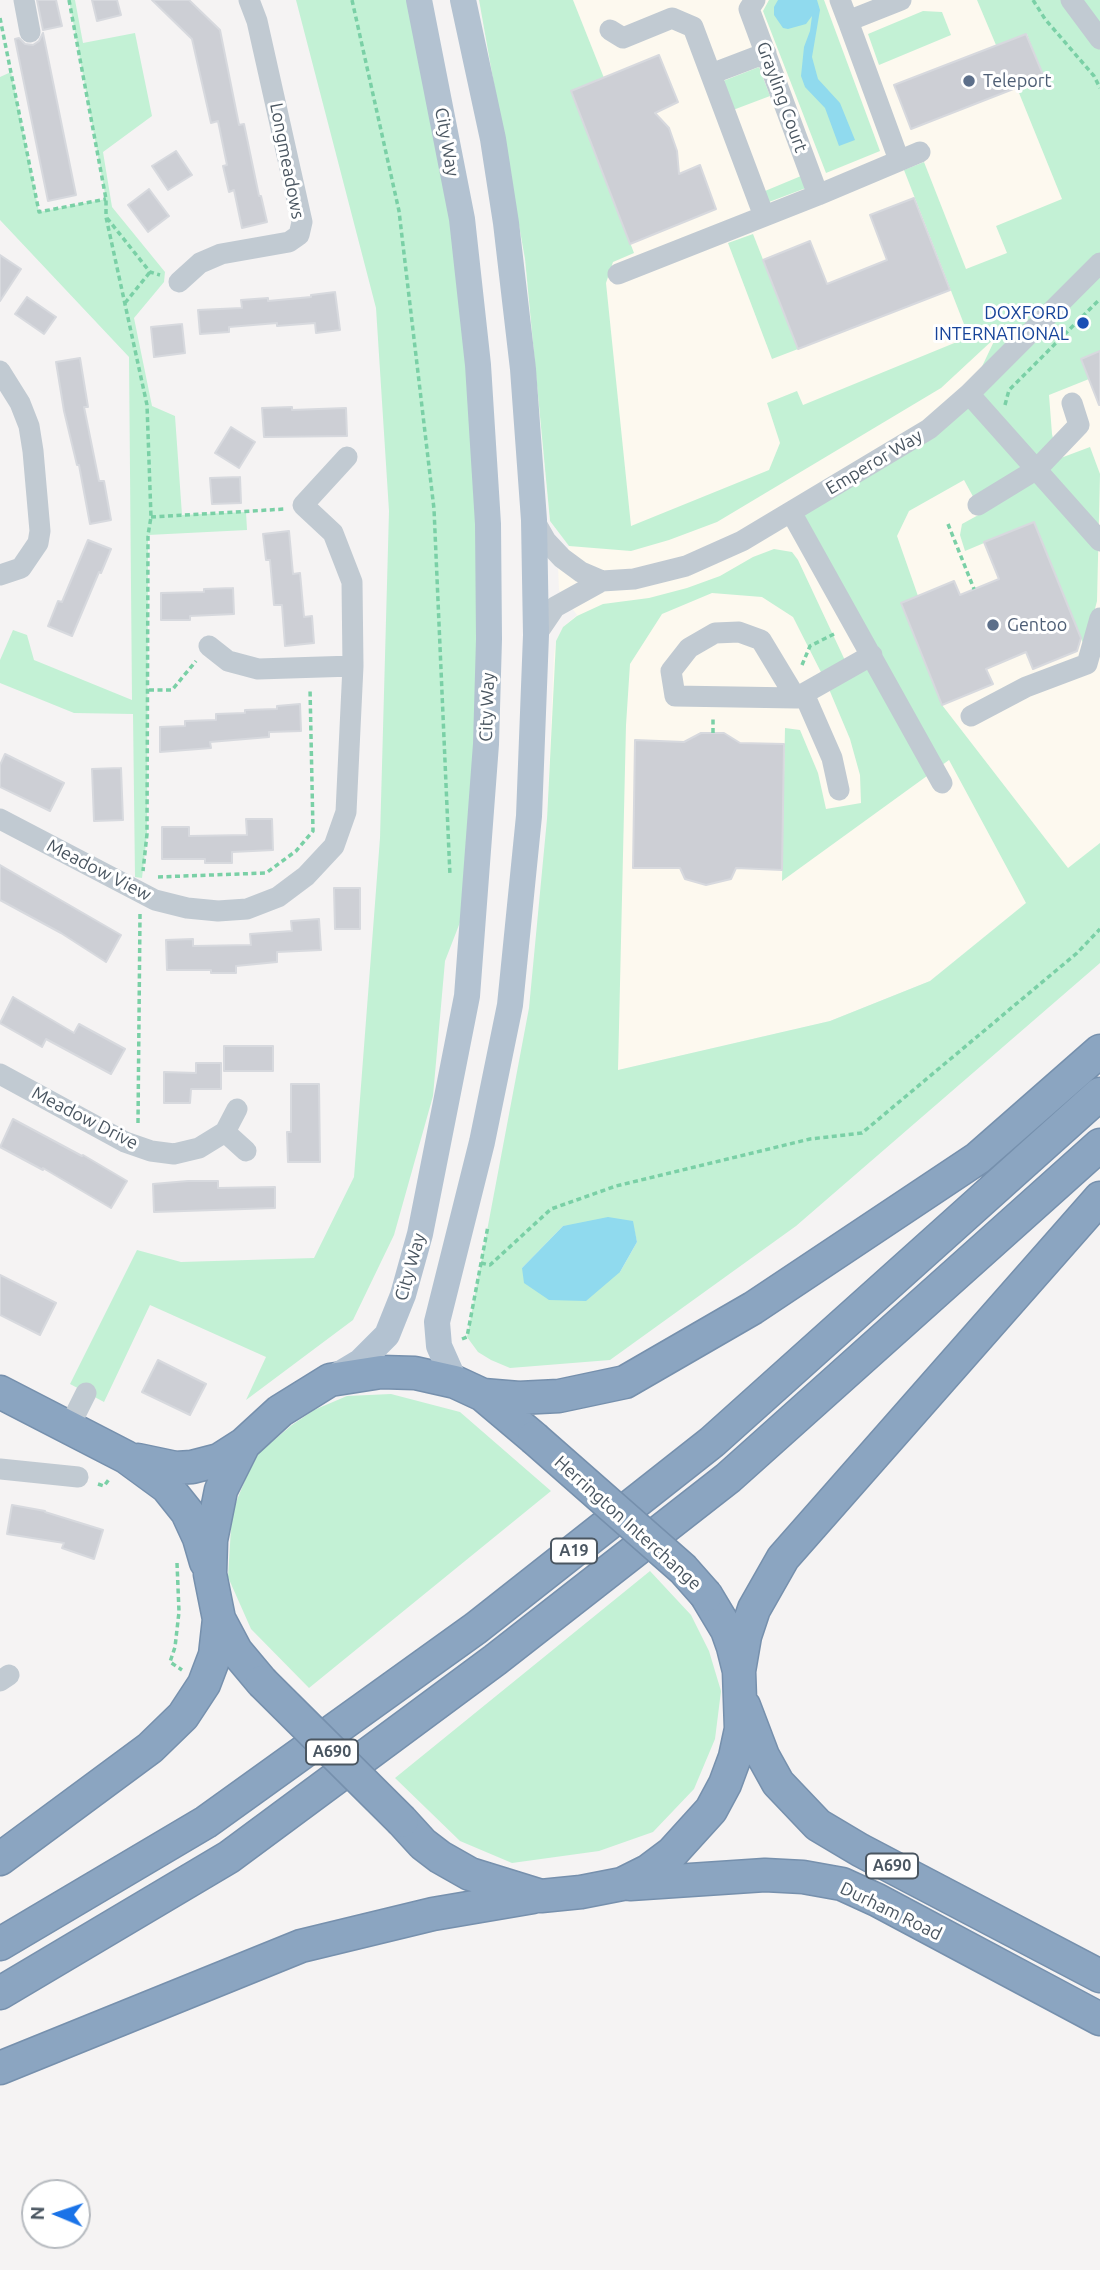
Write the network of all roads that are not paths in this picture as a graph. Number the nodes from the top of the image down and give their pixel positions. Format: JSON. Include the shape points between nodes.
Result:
{"nodes":[{"id":1,"x":24,"y":0,"type":"edge"},
{"id":2,"x":249,"y":0,"type":"edge"},
{"id":3,"x":419,"y":0,"type":"edge"},
{"id":4,"x":463,"y":0,"type":"edge"},
{"id":5,"x":755,"y":0,"type":"edge"},
{"id":6,"x":840,"y":0,"type":"edge"},
{"id":7,"x":901,"y":0,"type":"edge"},
{"id":8,"x":1071,"y":0,"type":"edge"},
{"id":9,"x":848,"y":21,"type":"junction"},
{"id":10,"x":610,"y":30,"type":"dead end"},
{"id":11,"x":30,"y":32,"type":"dead end"},
{"id":12,"x":1100,"y":39,"type":"edge"},
{"id":13,"x":766,"y":52,"type":"junction"},
{"id":14,"x":711,"y":74,"type":"junction"},
{"id":15,"x":920,"y":152,"type":"dead end"},
{"id":16,"x":899,"y":160,"type":"junction"},
{"id":17,"x":818,"y":195,"type":"junction"},
{"id":18,"x":764,"y":216,"type":"junction"},
{"id":19,"x":1099,"y":264,"type":"edge"},
{"id":20,"x":618,"y":274,"type":"dead end"},
{"id":21,"x":179,"y":282,"type":"road end"},
{"id":22,"x":0,"y":371,"type":"edge"},
{"id":23,"x":969,"y":394,"type":"junction"},
{"id":24,"x":1072,"y":403,"type":"dead end"},
{"id":25,"x":347,"y":457,"type":"dead end"},
{"id":26,"x":1037,"y":468,"type":"junction"},
{"id":27,"x":978,"y":505,"type":"dead end"},
{"id":28,"x":791,"y":512,"type":"junction"},
{"id":29,"x":534,"y":520,"type":"junction"},
{"id":30,"x":1100,"y":541,"type":"edge"},
{"id":31,"x":0,"y":575,"type":"edge"},
{"id":32,"x":602,"y":581,"type":"junction"},
{"id":33,"x":1100,"y":618,"type":"edge"},
{"id":34,"x":536,"y":635,"type":"junction"},
{"id":35,"x":209,"y":646,"type":"road end"},
{"id":36,"x":872,"y":655,"type":"junction"},
{"id":37,"x":353,"y":666,"type":"junction"},
{"id":38,"x":800,"y":696,"type":"junction"},
{"id":39,"x":971,"y":716,"type":"dead end"},
{"id":40,"x":942,"y":783,"type":"dead end"},
{"id":41,"x":839,"y":790,"type":"dead end"},
{"id":42,"x":0,"y":819,"type":"edge"},
{"id":43,"x":1100,"y":1051,"type":"edge"},
{"id":44,"x":0,"y":1074,"type":"edge"},
{"id":45,"x":1100,"y":1094,"type":"edge"},
{"id":46,"x":237,"y":1109,"type":"dead end"},
{"id":47,"x":225,"y":1132,"type":"junction"},
{"id":48,"x":1100,"y":1145,"type":"edge"},
{"id":49,"x":246,"y":1151,"type":"dead end"},
{"id":50,"x":1100,"y":1198,"type":"edge"},
{"id":51,"x":330,"y":1380,"type":"junction"},
{"id":52,"x":469,"y":1388,"type":"junction"},
{"id":53,"x":0,"y":1392,"type":"edge"},
{"id":54,"x":86,"y":1393,"type":"dead end"},
{"id":55,"x":69,"y":1427,"type":"junction"},
{"id":56,"x":244,"y":1444,"type":"junction"},
{"id":57,"x":126,"y":1457,"type":"junction"},
{"id":58,"x":0,"y":1468,"type":"edge"},
{"id":59,"x":78,"y":1477,"type":"dead end"},
{"id":60,"x":209,"y":1574,"type":"junction"},
{"id":61,"x":219,"y":1619,"type":"junction"},
{"id":62,"x":740,"y":1684,"type":"junction"},
{"id":63,"x":0,"y":1859,"type":"edge"},
{"id":64,"x":622,"y":1884,"type":"junction"},
{"id":65,"x":541,"y":1896,"type":"junction"},
{"id":66,"x":0,"y":1944,"type":"edge"},
{"id":67,"x":1100,"y":1976,"type":"edge"},
{"id":68,"x":0,"y":1993,"type":"edge"},
{"id":69,"x":1100,"y":2019,"type":"edge"},
{"id":70,"x":0,"y":2068,"type":"edge"}],
"edges":[{"from":1,"to":11,"type":"street"},
{"from":2,"to":21,"type":"street","name":"Longmeadows","via":[[302,222],[299,235],[289,242],[221,254],[200,263]]},
{"from":3,"to":51,"type":"main road","name":"City Way","via":[[461,219],[478,365],[488,524],[485,770],[467,996],[420,1234],[387,1335],[360,1362]]},
{"from":4,"to":29,"type":"main road","via":[[506,223]]},
{"from":5,"to":13,"type":"street","name":"Grayling Court","via":[[749,9]]},
{"from":6,"to":9,"type":"street"},
{"from":7,"to":9,"type":"street"},
{"from":8,"to":12,"type":"street"},
{"from":9,"to":16,"type":"street"},
{"from":10,"to":14,"type":"street","via":[[623,38],[673,18],[693,27]]},
{"from":13,"to":14,"type":"street"},
{"from":13,"to":17,"type":"street","name":"Grayling Court"},
{"from":14,"to":18,"type":"street"},
{"from":15,"to":16,"type":"street"},
{"from":16,"to":17,"type":"street"},
{"from":17,"to":18,"type":"street"},
{"from":18,"to":20,"type":"street"},
{"from":19,"to":23,"type":"street","name":"Emperor Way"},
{"from":22,"to":31,"type":"street","via":[[29,426],[40,531],[38,543],[21,568]]},
{"from":23,"to":26,"type":"street"},
{"from":23,"to":28,"type":"street","name":"Emperor Way","via":[[929,429]]},
{"from":24,"to":26,"type":"street","via":[[1079,425]]},
{"from":25,"to":37,"type":"street","name":"Meadow View","via":[[303,505],[333,533],[352,582]]},
{"from":26,"to":27,"type":"street"},
{"from":26,"to":30,"type":"street"},
{"from":28,"to":32,"type":"street","name":"Emperor Way","via":[[686,566],[634,579]]},
{"from":28,"to":36,"type":"street"},
{"from":29,"to":32,"type":"street","via":[[562,558]]},
{"from":29,"to":34,"type":"main road"},
{"from":32,"to":34,"type":"street","name":"Emperor Way","via":[[555,607]]},
{"from":33,"to":39,"type":"street","via":[[1087,664],[1026,687]]},
{"from":34,"to":52,"type":"main road","via":[[529,816],[510,1005],[437,1322],[439,1346]]},
{"from":35,"to":37,"type":"street","via":[[228,661],[258,669]]},
{"from":36,"to":38,"type":"street"},
{"from":36,"to":40,"type":"street"},
{"from":37,"to":42,"type":"street","name":"Meadow View","via":[[346,812],[334,846],[278,898],[247,909],[218,911],[155,900],[141,885]]},
{"from":38,"to":38,"type":"street","via":[[675,696],[671,671],[689,648],[715,634],[738,632],[761,640]]},
{"from":38,"to":41,"type":"street","via":[[832,758]]},
{"from":43,"to":52,"type":"highway","name":"Herrington Interchange","via":[[978,1158],[753,1308],[625,1382],[559,1396],[519,1398]]},
{"from":44,"to":47,"type":"street","name":"Meadow Drive","via":[[125,1142],[151,1151],[174,1154],[199,1148]]},
{"from":45,"to":66,"type":"highway","number":"A19","via":[[712,1442],[477,1628],[206,1822]]},
{"from":46,"to":47,"type":"street"},
{"from":47,"to":49,"type":"street"},
{"from":48,"to":68,"type":"highway","number":"A19","via":[[728,1478],[495,1660],[229,1857]]},
{"from":50,"to":62,"type":"highway","via":[[783,1558],[754,1609],[745,1636]]},
{"from":51,"to":52,"type":"highway","name":"Herrington Interchange","number":"A690","via":[[382,1372],[415,1373]]},
{"from":51,"to":56,"type":"highway","name":"Herrington Interchange","number":"A690","via":[[280,1411]]},
{"from":52,"to":62,"type":"highway","name":"Herrington Interchange","number":"A690","bridge":true,"via":[[534,1438],[683,1569],[727,1630]]},
{"from":53,"to":55,"type":"highway","number":"A690"},
{"from":54,"to":55,"type":"street"},
{"from":55,"to":57,"type":"highway","number":"A690"},
{"from":56,"to":57,"type":"highway","number":"A690","via":[[219,1460],[192,1467]]},
{"from":56,"to":60,"type":"highway","name":"Herrington Interchange","via":[[215,1512]]},
{"from":57,"to":60,"type":"highway","number":"A690","via":[[167,1487],[187,1512]]},
{"from":58,"to":59,"type":"street"},
{"from":60,"to":61,"type":"highway","name":"Herrington Interchange","number":"A690"},
{"from":61,"to":63,"type":"highway","via":[[215,1655],[204,1684],[183,1716],[150,1748]]},
{"from":61,"to":65,"type":"highway","name":"Herrington Interchange","number":"A690","bridge":true,"via":[[236,1651],[262,1682],[423,1844],[470,1874]]},
{"from":62,"to":64,"type":"highway","name":"Herrington Interchange","number":"A690","via":[[741,1729],[735,1757],[711,1810],[672,1853]]},
{"from":62,"to":67,"type":"highway","number":"A690","via":[[763,1756],[778,1783],[818,1825]]},
{"from":64,"to":65,"type":"highway","name":"Herrington Interchange","number":"A690"},
{"from":64,"to":69,"type":"highway","name":"Durham Road","number":"A690","via":[[765,1875],[842,1884]]},
{"from":65,"to":70,"type":"highway","via":[[433,1914],[301,1946]]}]}
